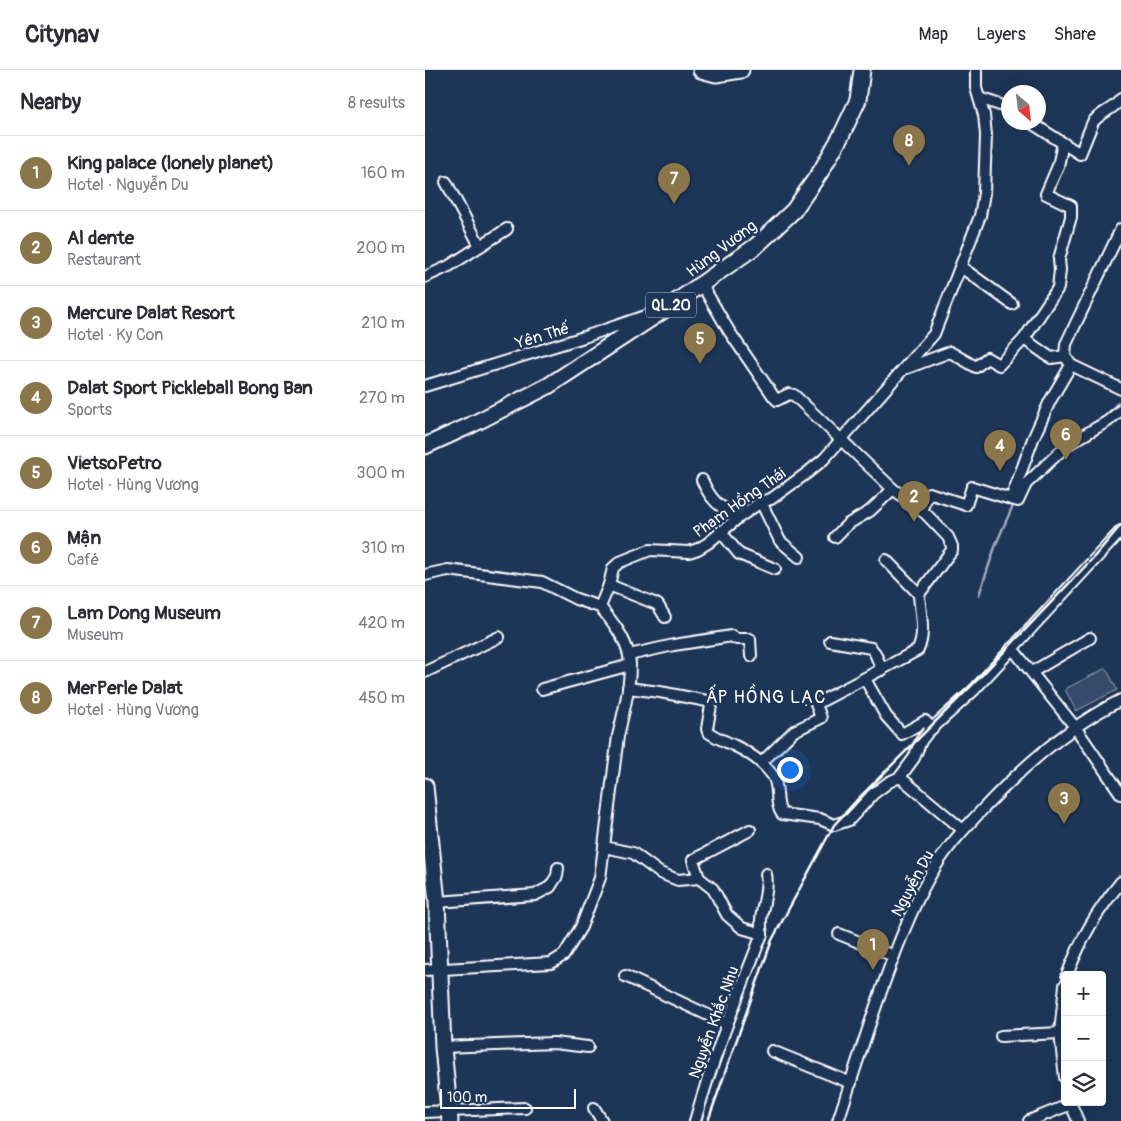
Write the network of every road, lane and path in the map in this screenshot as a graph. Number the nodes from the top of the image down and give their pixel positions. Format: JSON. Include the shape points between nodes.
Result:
{"nodes":[{"id":1,"x":701,"y":70,"type":"edge"},
{"id":2,"x":741,"y":70,"type":"edge"},
{"id":3,"x":862,"y":70,"type":"edge"},
{"id":4,"x":873,"y":70,"type":"edge"},
{"id":5,"x":976,"y":70,"type":"edge"},
{"id":6,"x":979,"y":98,"type":"junction"},
{"id":7,"x":1121,"y":99,"type":"edge"},
{"id":8,"x":858,"y":100,"type":"junction"},
{"id":9,"x":1001,"y":105,"type":"edge"},
{"id":10,"x":1043,"y":130,"type":"edge"},
{"id":11,"x":1063,"y":143,"type":"junction"},
{"id":12,"x":446,"y":182,"type":"dead end"},
{"id":13,"x":507,"y":229,"type":"dead end"},
{"id":14,"x":1121,"y":229,"type":"edge"},
{"id":15,"x":480,"y":246,"type":"junction"},
{"id":16,"x":961,"y":267,"type":"junction"},
{"id":17,"x":425,"y":277,"type":"edge"},
{"id":18,"x":702,"y":285,"type":"junction"},
{"id":19,"x":1012,"y":304,"type":"dead end"},
{"id":20,"x":667,"y":308,"type":"junction"},
{"id":21,"x":1024,"y":339,"type":"junction"},
{"id":22,"x":1065,"y":356,"type":"junction"},
{"id":23,"x":1071,"y":365,"type":"junction"},
{"id":24,"x":905,"y":369,"type":"junction"},
{"id":25,"x":425,"y":386,"type":"edge"},
{"id":26,"x":1121,"y":387,"type":"edge"},
{"id":27,"x":1121,"y":410,"type":"edge"},
{"id":28,"x":840,"y":439,"type":"junction"},
{"id":29,"x":425,"y":446,"type":"edge"},
{"id":30,"x":702,"y":480,"type":"dead end"},
{"id":31,"x":893,"y":488,"type":"junction"},
{"id":32,"x":1014,"y":499,"type":"junction"},
{"id":33,"x":761,"y":502,"type":"junction"},
{"id":34,"x":921,"y":510,"type":"junction"},
{"id":35,"x":738,"y":518,"type":"junction"},
{"id":36,"x":1121,"y":531,"type":"edge"},
{"id":37,"x":721,"y":532,"type":"junction"},
{"id":38,"x":835,"y":537,"type":"dead end"},
{"id":39,"x":799,"y":557,"type":"dead end"},
{"id":40,"x":886,"y":560,"type":"dead end"},
{"id":41,"x":775,"y":569,"type":"dead end"},
{"id":42,"x":425,"y":575,"type":"edge"},
{"id":43,"x":609,"y":584,"type":"junction"},
{"id":44,"x":919,"y":594,"type":"junction"},
{"id":45,"x":600,"y":607,"type":"junction"},
{"id":46,"x":665,"y":617,"type":"dead end"},
{"id":47,"x":499,"y":637,"type":"dead end"},
{"id":48,"x":1090,"y":638,"type":"dead end"},
{"id":49,"x":830,"y":641,"type":"dead end"},
{"id":50,"x":1012,"y":648,"type":"junction"},
{"id":51,"x":751,"y":656,"type":"dead end"},
{"id":52,"x":629,"y":660,"type":"junction"},
{"id":53,"x":882,"y":670,"type":"junction"},
{"id":54,"x":425,"y":672,"type":"edge"},
{"id":55,"x":1032,"y":672,"type":"junction"},
{"id":56,"x":865,"y":679,"type":"junction"},
{"id":57,"x":628,"y":688,"type":"junction"},
{"id":58,"x":542,"y":689,"type":"dead end"},
{"id":59,"x":1121,"y":700,"type":"edge"},
{"id":60,"x":1075,"y":727,"type":"junction"},
{"id":61,"x":932,"y":728,"type":"junction"},
{"id":62,"x":761,"y":763,"type":"junction"},
{"id":63,"x":900,"y":777,"type":"junction"},
{"id":64,"x":425,"y":786,"type":"edge"},
{"id":65,"x":1121,"y":794,"type":"edge"},
{"id":66,"x":750,"y":830,"type":"dead end"},
{"id":67,"x":963,"y":830,"type":"junction"},
{"id":68,"x":604,"y":847,"type":"junction"},
{"id":69,"x":558,"y":868,"type":"dead end"},
{"id":70,"x":766,"y":874,"type":"dead end"},
{"id":71,"x":699,"y":878,"type":"junction"},
{"id":72,"x":1121,"y":882,"type":"edge"},
{"id":73,"x":437,"y":902,"type":"junction"},
{"id":74,"x":763,"y":934,"type":"junction"},
{"id":75,"x":839,"y":934,"type":"dead end"},
{"id":76,"x":894,"y":956,"type":"junction"},
{"id":77,"x":432,"y":969,"type":"edge"},
{"id":78,"x":1069,"y":971,"type":"edge"},
{"id":79,"x":625,"y":976,"type":"dead end"},
{"id":80,"x":1062,"y":1016,"type":"edge"},
{"id":81,"x":727,"y":1024,"type":"junction"},
{"id":82,"x":1060,"y":1033,"type":"junction"},
{"id":83,"x":1001,"y":1036,"type":"dead end"},
{"id":84,"x":443,"y":1047,"type":"junction"},
{"id":85,"x":587,"y":1047,"type":"dead end"},
{"id":86,"x":772,"y":1050,"type":"dead end"},
{"id":87,"x":1063,"y":1061,"type":"edge"},
{"id":88,"x":851,"y":1083,"type":"junction"},
{"id":89,"x":1063,"y":1106,"type":"edge"},
{"id":90,"x":1071,"y":1106,"type":"edge"},
{"id":91,"x":525,"y":1108,"type":"dead end"},
{"id":92,"x":594,"y":1108,"type":"dead end"},
{"id":93,"x":425,"y":1112,"type":"edge"},
{"id":94,"x":450,"y":1115,"type":"edge"},
{"id":95,"x":602,"y":1121,"type":"edge"},
{"id":96,"x":695,"y":1121,"type":"edge"},
{"id":97,"x":838,"y":1121,"type":"edge"},
{"id":98,"x":1029,"y":1121,"type":"edge"},
{"id":99,"x":1078,"y":1121,"type":"edge"}],
"edges":[{"from":1,"to":2,"type":"highway","via":[[715,74]]},
{"from":3,"to":8,"type":"highway","name":"Hùng Vương","number":"QL.20"},
{"from":4,"to":8,"type":"highway","number":"QL.20"},
{"from":5,"to":6,"type":"street","name":"Phạm Hồng Thái","via":[[975,88]]},
{"from":6,"to":9,"type":"street"},
{"from":6,"to":16,"type":"street","name":"Phạm Hồng Thái","via":[[986,135],[984,193],[980,216]]},
{"from":7,"to":11,"type":"street","via":[[1114,108],[1093,122],[1080,154]]},
{"from":8,"to":18,"type":"highway","name":"Hùng Vương","number":"QL.20","via":[[821,171],[795,210],[756,246]]},
{"from":10,"to":11,"type":"street"},
{"from":11,"to":21,"type":"street","via":[[1058,166],[1045,194],[1071,206],[1059,259],[1058,288]]},
{"from":12,"to":15,"type":"street"},
{"from":13,"to":15,"type":"street"},
{"from":14,"to":22,"type":"street","via":[[1067,344]]},
{"from":15,"to":17,"type":"street"},
{"from":16,"to":19,"type":"street"},
{"from":16,"to":24,"type":"street","name":"Phạm Hồng Thái","via":[[934,334]]},
{"from":18,"to":20,"type":"highway","name":"Hùng Vương","number":"QL.20"},
{"from":18,"to":28,"type":"street","via":[[774,397],[777,400],[794,395]]},
{"from":20,"to":25,"type":"street","name":"Yên Thế"},
{"from":20,"to":29,"type":"highway","name":"Hùng Vương","number":"QL.20","via":[[549,386]]},
{"from":21,"to":22,"type":"street","via":[[1051,358]]},
{"from":21,"to":24,"type":"street","via":[[999,365],[987,358],[976,367],[950,352]]},
{"from":22,"to":23,"type":"street"},
{"from":23,"to":26,"type":"street"},
{"from":23,"to":32,"type":"street","via":[[1033,439]]},
{"from":24,"to":28,"type":"street","name":"Phạm Hồng Thái"},
{"from":27,"to":32,"type":"street","via":[[1109,422],[1067,445],[1025,484]]},
{"from":28,"to":31,"type":"street"},
{"from":28,"to":33,"type":"street","name":"Phạm Hồng Thái","via":[[807,473],[771,499]]},
{"from":30,"to":35,"type":"street","via":[[718,506]]},
{"from":31,"to":34,"type":"street"},
{"from":31,"to":38,"type":"street","via":[[870,511],[848,524]]},
{"from":32,"to":34,"type":"street","via":[[972,487],[966,505],[929,493]]},
{"from":33,"to":35,"type":"street","name":"Phạm Hồng Thái"},
{"from":33,"to":39,"type":"street","via":[[780,541]]},
{"from":34,"to":44,"type":"street","via":[[948,537],[952,550]]},
{"from":35,"to":37,"type":"street","name":"Phạm Hồng Thái"},
{"from":36,"to":50,"type":"street"},
{"from":37,"to":41,"type":"street","via":[[739,554]]},
{"from":37,"to":43,"type":"street","name":"Phạm Hồng Thái","via":[[689,552],[650,550],[620,562],[613,568]]},
{"from":40,"to":44,"type":"street"},
{"from":42,"to":45,"type":"street","via":[[448,570],[542,582]]},
{"from":43,"to":45,"type":"street","name":"Phạm Hồng Thái"},
{"from":43,"to":46,"type":"street","via":[[653,603]]},
{"from":44,"to":53,"type":"street","via":[[922,642],[918,650]]},
{"from":45,"to":52,"type":"street","via":[[616,627]]},
{"from":47,"to":54,"type":"street"},
{"from":48,"to":55,"type":"street"},
{"from":49,"to":53,"type":"street","via":[[871,648]]},
{"from":50,"to":55,"type":"street"},
{"from":50,"to":61,"type":"street"},
{"from":51,"to":52,"type":"street","via":[[751,638],[736,639],[732,636],[674,646]]},
{"from":52,"to":57,"type":"street"},
{"from":52,"to":58,"type":"street"},
{"from":53,"to":56,"type":"street"},
{"from":55,"to":60,"type":"street"},
{"from":56,"to":61,"type":"street","via":[[902,734],[925,721]]},
{"from":56,"to":62,"type":"street","via":[[816,704],[821,718],[794,731]]},
{"from":57,"to":62,"type":"street","via":[[707,701],[711,706],[708,732]]},
{"from":57,"to":68,"type":"street","via":[[618,736]]},
{"from":59,"to":60,"type":"street","name":"Nguyễn Du"},
{"from":60,"to":65,"type":"street"},
{"from":60,"to":67,"type":"street","name":"Nguyễn Du","via":[[1005,786]]},
{"from":61,"to":63,"type":"street"},
{"from":62,"to":63,"type":"street","via":[[774,777],[782,814],[820,819],[835,825],[849,820],[873,794]]},
{"from":63,"to":67,"type":"street"},
{"from":64,"to":73,"type":"highway"},
{"from":66,"to":71,"type":"street","via":[[693,860]]},
{"from":67,"to":76,"type":"street","name":"Nguyễn Du","via":[[928,879]]},
{"from":68,"to":71,"type":"street","via":[[633,852],[660,872],[678,880]]},
{"from":68,"to":77,"type":"street","via":[[600,878],[581,927],[564,955],[551,963]]},
{"from":69,"to":73,"type":"street","via":[[550,888],[535,895]]},
{"from":70,"to":74,"type":"street","via":[[760,924]]},
{"from":71,"to":74,"type":"street","via":[[713,889],[727,914],[743,928]]},
{"from":72,"to":78,"type":"street","via":[[1093,918]]},
{"from":73,"to":77,"type":"highway"},
{"from":74,"to":81,"type":"street","name":"Nguyễn Khắc Nhu"},
{"from":75,"to":76,"type":"street"},
{"from":76,"to":88,"type":"street","name":"Nguyễn Du"},
{"from":77,"to":84,"type":"highway"},
{"from":79,"to":81,"type":"street"},
{"from":80,"to":82,"type":"street"},
{"from":81,"to":96,"type":"street","name":"Nguyễn Khắc Nhu"},
{"from":82,"to":83,"type":"street"},
{"from":82,"to":87,"type":"street"},
{"from":84,"to":85,"type":"street","via":[[554,1043]]},
{"from":84,"to":94,"type":"highway"},
{"from":86,"to":88,"type":"street"},
{"from":88,"to":97,"type":"street","name":"Nguyễn Du"},
{"from":89,"to":98,"type":"street"},
{"from":90,"to":99,"type":"street"},
{"from":91,"to":94,"type":"street"},
{"from":92,"to":95,"type":"street"},
{"from":93,"to":94,"type":"street"}]}
